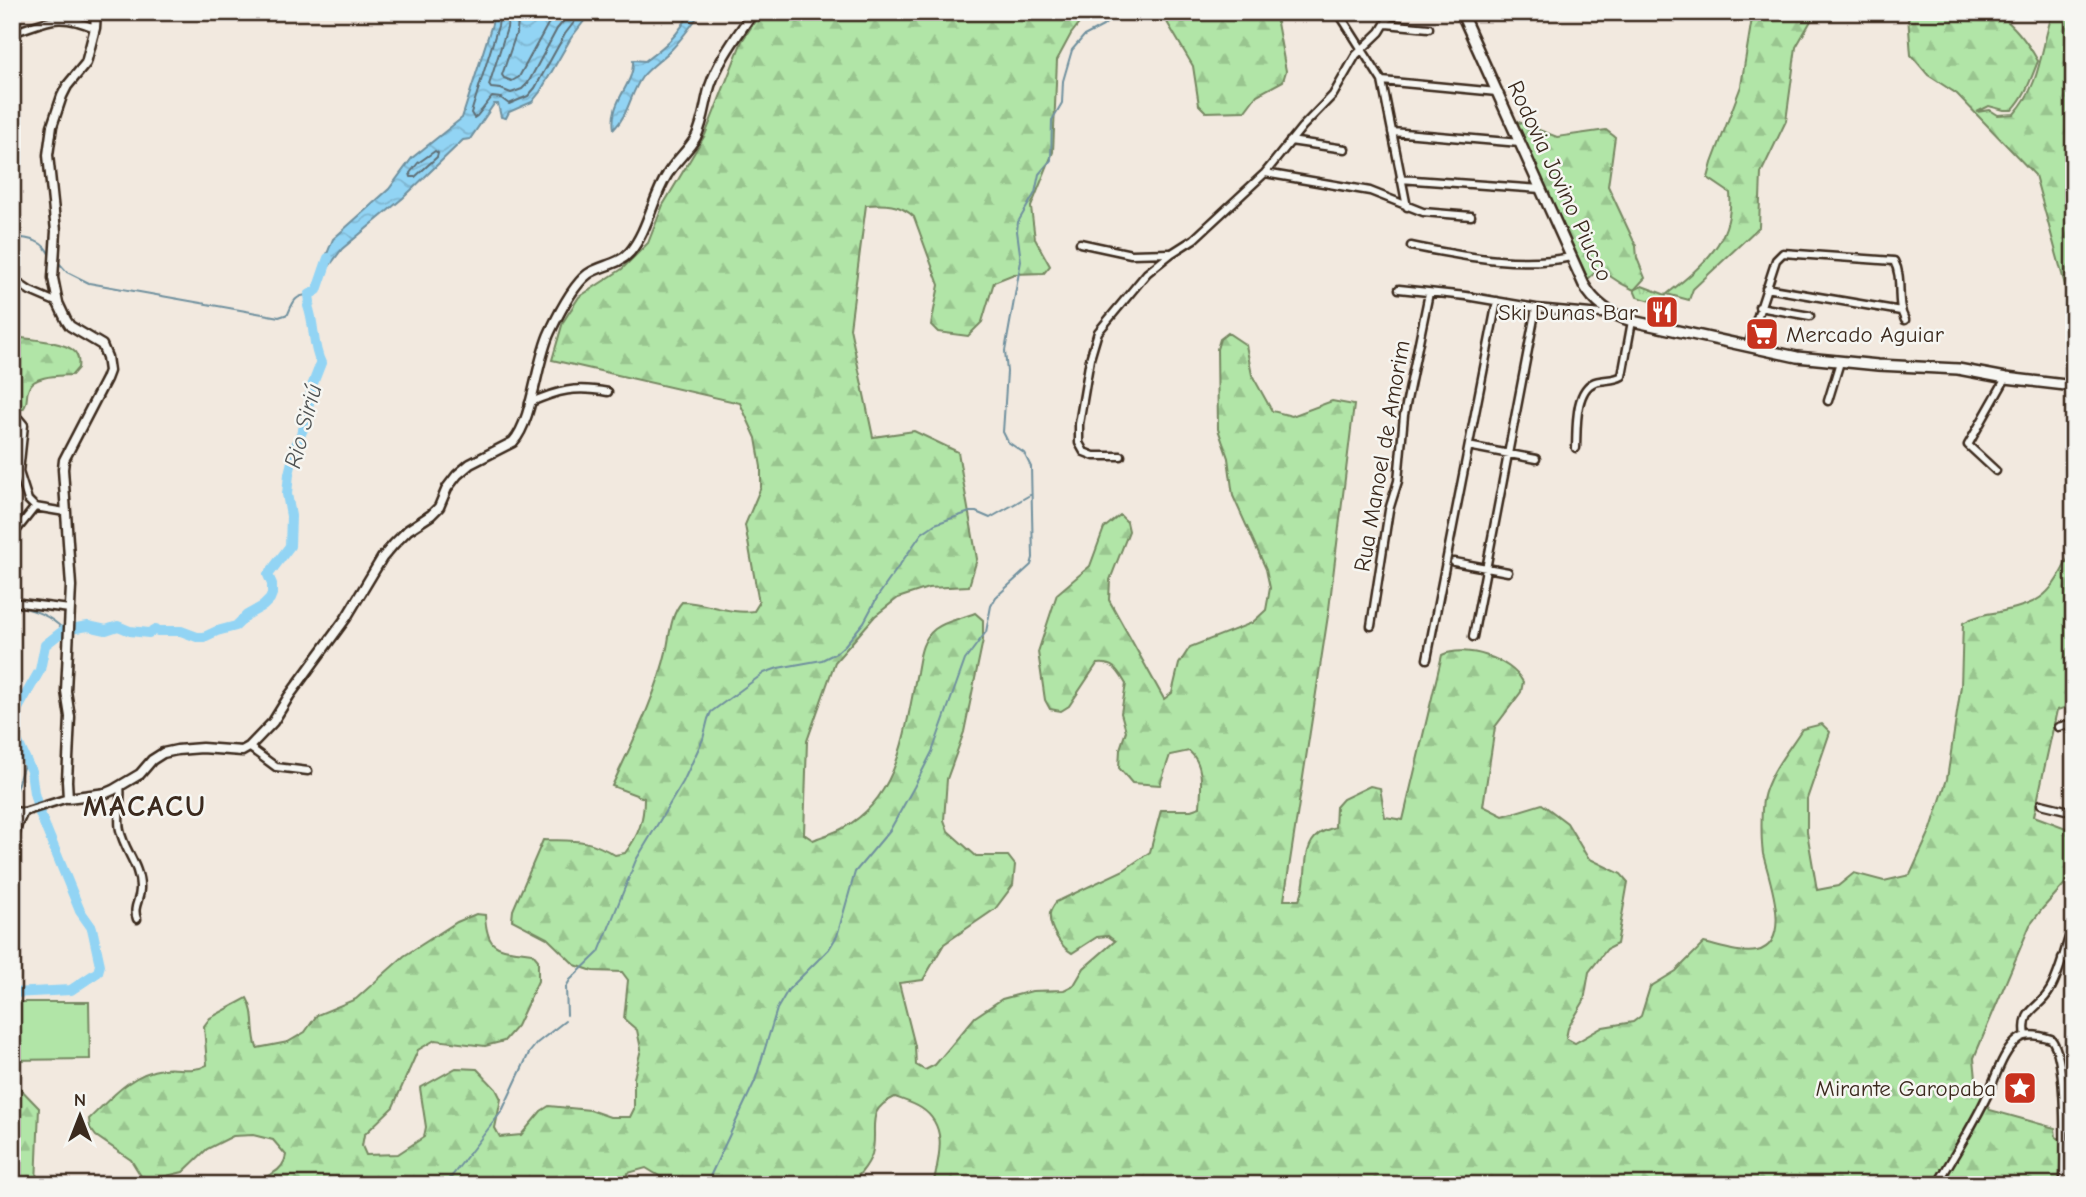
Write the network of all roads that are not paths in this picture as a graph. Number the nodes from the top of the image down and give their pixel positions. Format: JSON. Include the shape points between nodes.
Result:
{"nodes":[{"id":1,"x":96,"y":12,"type":"edge"},
{"id":2,"x":753,"y":12,"type":"edge"},
{"id":3,"x":1338,"y":12,"type":"edge"},
{"id":4,"x":1392,"y":12,"type":"edge"},
{"id":5,"x":1461,"y":12,"type":"edge"},
{"id":6,"x":1386,"y":24,"type":"junction"},
{"id":7,"x":95,"y":28,"type":"junction"},
{"id":8,"x":1429,"y":29,"type":"dead end"},
{"id":9,"x":12,"y":33,"type":"edge"},
{"id":10,"x":1362,"y":50,"type":"junction"},
{"id":11,"x":1382,"y":81,"type":"junction"},
{"id":12,"x":1497,"y":92,"type":"junction"},
{"id":13,"x":1392,"y":132,"type":"junction"},
{"id":14,"x":1290,"y":141,"type":"junction"},
{"id":15,"x":1520,"y":143,"type":"junction"},
{"id":16,"x":1345,"y":149,"type":"dead end"},
{"id":17,"x":1265,"y":173,"type":"junction"},
{"id":18,"x":1400,"y":179,"type":"junction"},
{"id":19,"x":1541,"y":189,"type":"junction"},
{"id":20,"x":1407,"y":207,"type":"junction"},
{"id":21,"x":1471,"y":216,"type":"dead end"},
{"id":22,"x":1080,"y":243,"type":"dead end"},
{"id":23,"x":1412,"y":246,"type":"dead end"},
{"id":24,"x":1172,"y":253,"type":"junction"},
{"id":25,"x":1571,"y":257,"type":"junction"},
{"id":26,"x":12,"y":279,"type":"edge"},
{"id":27,"x":1766,"y":288,"type":"junction"},
{"id":28,"x":1399,"y":289,"type":"dead end"},
{"id":29,"x":1429,"y":293,"type":"junction"},
{"id":30,"x":1591,"y":296,"type":"junction"},
{"id":31,"x":1497,"y":301,"type":"junction"},
{"id":32,"x":58,"y":303,"type":"junction"},
{"id":33,"x":1759,"y":307,"type":"junction"},
{"id":34,"x":1536,"y":309,"type":"junction"},
{"id":35,"x":1901,"y":311,"type":"junction"},
{"id":36,"x":1589,"y":313,"type":"junction"},
{"id":37,"x":1616,"y":315,"type":"junction"},
{"id":38,"x":1810,"y":316,"type":"dead end"},
{"id":39,"x":1905,"y":320,"type":"dead end"},
{"id":40,"x":1632,"y":321,"type":"junction"},
{"id":41,"x":1748,"y":346,"type":"junction"},
{"id":42,"x":1840,"y":362,"type":"junction"},
{"id":43,"x":2006,"y":378,"type":"junction"},
{"id":44,"x":2074,"y":386,"type":"edge"},
{"id":45,"x":608,"y":392,"type":"dead end"},
{"id":46,"x":1828,"y":401,"type":"dead end"},
{"id":47,"x":529,"y":403,"type":"junction"},
{"id":48,"x":12,"y":418,"type":"edge"},
{"id":49,"x":1473,"y":447,"type":"dead end"},
{"id":50,"x":1576,"y":448,"type":"dead end"},
{"id":51,"x":1508,"y":453,"type":"junction"},
{"id":52,"x":1121,"y":456,"type":"dead end"},
{"id":53,"x":1536,"y":459,"type":"dead end"},
{"id":54,"x":1996,"y":471,"type":"dead end"},
{"id":55,"x":36,"y":507,"type":"junction"},
{"id":56,"x":65,"y":512,"type":"junction"},
{"id":57,"x":12,"y":536,"type":"edge"},
{"id":58,"x":1454,"y":562,"type":"dead end"},
{"id":59,"x":1486,"y":568,"type":"junction"},
{"id":60,"x":1508,"y":572,"type":"dead end"},
{"id":61,"x":12,"y":602,"type":"edge"},
{"id":62,"x":70,"y":609,"type":"junction"},
{"id":63,"x":1371,"y":626,"type":"dead end"},
{"id":64,"x":1473,"y":637,"type":"dead end"},
{"id":65,"x":1427,"y":659,"type":"dead end"},
{"id":66,"x":2074,"y":723,"type":"edge"},
{"id":67,"x":2058,"y":727,"type":"dead end"},
{"id":68,"x":249,"y":747,"type":"junction"},
{"id":69,"x":308,"y":771,"type":"dead end"},
{"id":70,"x":120,"y":786,"type":"junction"},
{"id":71,"x":68,"y":798,"type":"junction"},
{"id":72,"x":2041,"y":804,"type":"dead end"},
{"id":73,"x":12,"y":811,"type":"edge"},
{"id":74,"x":24,"y":812,"type":"junction"},
{"id":75,"x":2074,"y":812,"type":"edge"},
{"id":76,"x":12,"y":849,"type":"edge"},
{"id":77,"x":137,"y":919,"type":"dead end"},
{"id":78,"x":2074,"y":922,"type":"edge"},
{"id":79,"x":2062,"y":958,"type":"junction"},
{"id":80,"x":2074,"y":962,"type":"edge"},
{"id":81,"x":2026,"y":1036,"type":"junction"},
{"id":82,"x":1937,"y":1185,"type":"edge"},
{"id":83,"x":2064,"y":1185,"type":"edge"}],
"edges":[{"from":1,"to":7,"type":"street"},
{"from":2,"to":47,"type":"street","via":[[720,64],[694,140],[667,174],[629,252],[588,274],[569,298],[547,341]]},
{"from":3,"to":10,"type":"street"},
{"from":4,"to":6,"type":"street"},
{"from":5,"to":12,"type":"main road","name":"Rodovia Jovino Piucco"},
{"from":6,"to":8,"type":"street"},
{"from":6,"to":10,"type":"street"},
{"from":7,"to":9,"type":"street","via":[[57,19]]},
{"from":7,"to":32,"type":"street","via":[[86,63],[61,96],[48,155]]},
{"from":10,"to":11,"type":"street"},
{"from":10,"to":14,"type":"street","via":[[1332,95]]},
{"from":11,"to":12,"type":"street"},
{"from":11,"to":13,"type":"street"},
{"from":12,"to":15,"type":"main road","name":"Rodovia Jovino Piucco"},
{"from":13,"to":15,"type":"street"},
{"from":13,"to":18,"type":"street"},
{"from":14,"to":16,"type":"street"},
{"from":14,"to":17,"type":"street"},
{"from":15,"to":19,"type":"main road","name":"Rodovia Jovino Piucco"},
{"from":17,"to":20,"type":"street","via":[[1370,191]]},
{"from":17,"to":24,"type":"street","via":[[1194,239]]},
{"from":18,"to":19,"type":"street"},
{"from":18,"to":20,"type":"street"},
{"from":19,"to":25,"type":"main road","name":"Rodovia Jovino Piucco"},
{"from":20,"to":21,"type":"street"},
{"from":22,"to":24,"type":"street","via":[[1131,254]]},
{"from":23,"to":25,"type":"street","via":[[1478,258]]},
{"from":24,"to":52,"type":"street","via":[[1147,273],[1107,319],[1093,343],[1079,443],[1084,452],[1094,456]]},
{"from":25,"to":30,"type":"main road","name":"Rodovia Jovino Piucco"},
{"from":26,"to":32,"type":"street"},
{"from":27,"to":33,"type":"street"},
{"from":27,"to":35,"type":"street"},
{"from":27,"to":35,"type":"street","via":[[1780,254],[1894,261]]},
{"from":28,"to":29,"type":"street"},
{"from":29,"to":31,"type":"street"},
{"from":29,"to":63,"type":"street","name":"Rua Manoel de Amorim","via":[[1404,415],[1398,481],[1389,510]]},
{"from":30,"to":36,"type":"street"},
{"from":30,"to":37,"type":"main road","name":"Rodovia Jovino Piucco"},
{"from":31,"to":34,"type":"street"},
{"from":31,"to":65,"type":"street"},
{"from":32,"to":56,"type":"street","via":[[70,326],[102,345],[109,363],[106,379],[64,460]]},
{"from":33,"to":38,"type":"street"},
{"from":33,"to":41,"type":"street"},
{"from":34,"to":36,"type":"street"},
{"from":34,"to":51,"type":"street"},
{"from":35,"to":39,"type":"street"},
{"from":36,"to":37,"type":"street"},
{"from":37,"to":40,"type":"main road","name":"Rodovia Jovino Piucco"},
{"from":40,"to":41,"type":"main road","name":"Rodovia Jovino Piucco"},
{"from":40,"to":50,"type":"street","via":[[1622,376],[1593,383],[1583,393]]},
{"from":41,"to":42,"type":"main road","name":"Rodovia Jovino Piucco"},
{"from":42,"to":43,"type":"main road","name":"Rodovia Jovino Piucco","via":[[1940,367]]},
{"from":42,"to":46,"type":"street"},
{"from":43,"to":44,"type":"main road","name":"Rodovia Jovino Piucco"},
{"from":43,"to":54,"type":"street","via":[[1968,445]]},
{"from":45,"to":47,"type":"street","via":[[577,388]]},
{"from":47,"to":68,"type":"street","via":[[513,442],[457,475],[439,507],[408,530],[382,558],[273,722]]},
{"from":48,"to":55,"type":"street","via":[[24,425],[19,472],[28,500]]},
{"from":49,"to":51,"type":"street"},
{"from":51,"to":53,"type":"street"},
{"from":51,"to":59,"type":"street"},
{"from":55,"to":56,"type":"street"},
{"from":55,"to":57,"type":"street"},
{"from":56,"to":62,"type":"street"},
{"from":58,"to":59,"type":"street"},
{"from":59,"to":60,"type":"street"},
{"from":59,"to":64,"type":"street"},
{"from":61,"to":62,"type":"street"},
{"from":62,"to":71,"type":"street"},
{"from":66,"to":67,"type":"street"},
{"from":68,"to":69,"type":"street","via":[[276,767]]},
{"from":68,"to":70,"type":"street","via":[[242,751],[202,748],[163,753]]},
{"from":70,"to":71,"type":"street","via":[[106,793]]},
{"from":70,"to":77,"type":"street","via":[[120,832],[141,886],[134,908]]},
{"from":71,"to":74,"type":"street"},
{"from":72,"to":75,"type":"street"},
{"from":73,"to":74,"type":"street"},
{"from":74,"to":76,"type":"street"},
{"from":78,"to":79,"type":"street"},
{"from":79,"to":80,"type":"street"},
{"from":79,"to":81,"type":"street","via":[[2050,991],[2024,1020]]},
{"from":81,"to":82,"type":"street","via":[[2010,1050]]},
{"from":81,"to":83,"type":"street","via":[[2051,1040],[2057,1050],[2063,1085]]}]}
